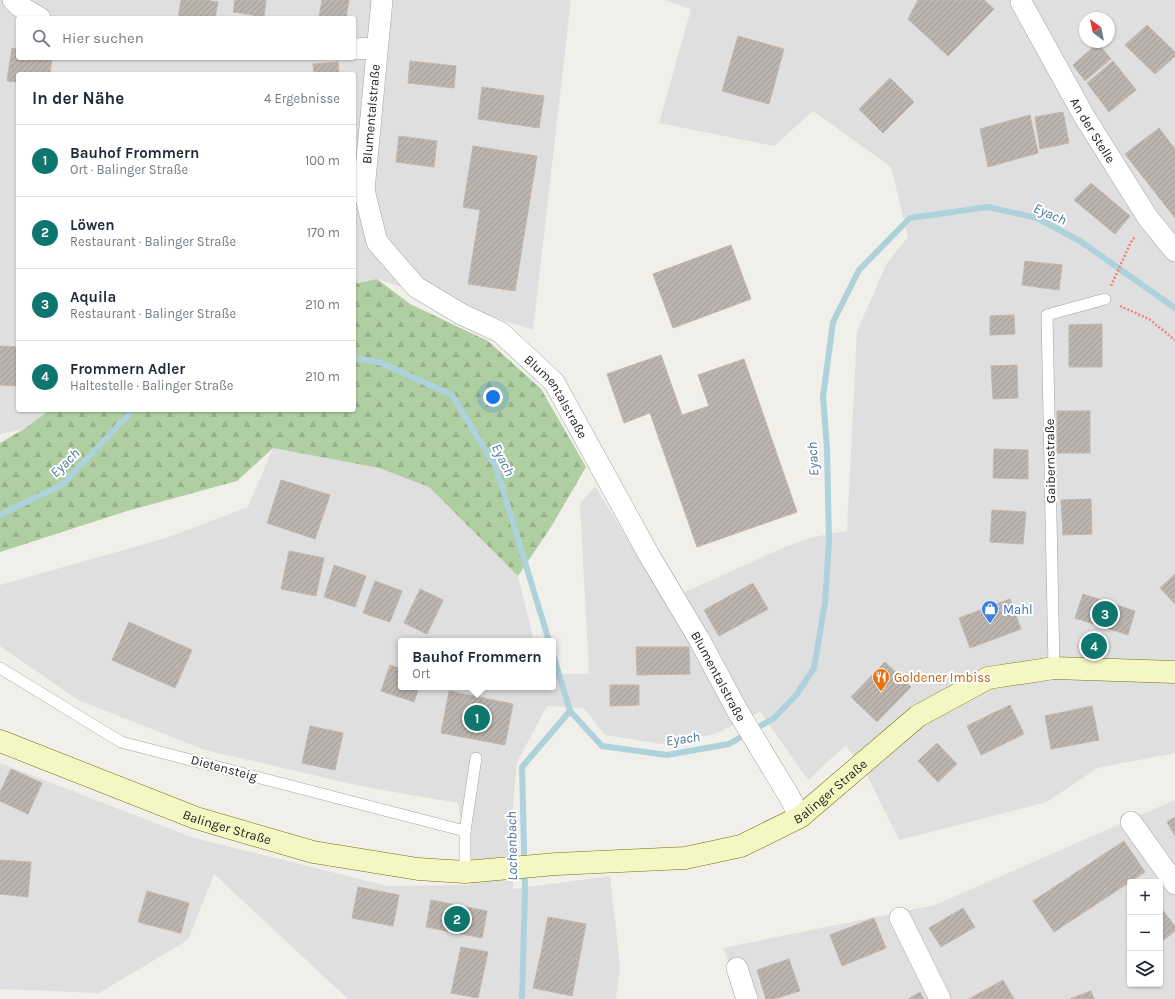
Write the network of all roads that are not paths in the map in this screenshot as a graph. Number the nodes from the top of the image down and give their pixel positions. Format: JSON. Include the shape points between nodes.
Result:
{"nodes":[{"id":1,"x":13,"y":0,"type":"edge"},
{"id":2,"x":382,"y":0,"type":"edge"},
{"id":3,"x":1020,"y":1,"type":"edge"},
{"id":4,"x":36,"y":16,"type":"edge"},
{"id":5,"x":356,"y":48,"type":"edge"},
{"id":6,"x":377,"y":48,"type":"junction"},
{"id":7,"x":1175,"y":251,"type":"edge"},
{"id":8,"x":1105,"y":299,"type":"road end"},
{"id":9,"x":0,"y":668,"type":"edge"},
{"id":10,"x":1054,"y":668,"type":"junction"},
{"id":11,"x":1175,"y":672,"type":"edge"},
{"id":12,"x":0,"y":741,"type":"edge"},
{"id":13,"x":476,"y":758,"type":"dead end"},
{"id":14,"x":800,"y":817,"type":"junction"},
{"id":15,"x":1131,"y":822,"type":"dead end"},
{"id":16,"x":464,"y":831,"type":"junction"},
{"id":17,"x":465,"y":872,"type":"junction"},
{"id":18,"x":1175,"y":884,"type":"edge"},
{"id":19,"x":900,"y":918,"type":"dead end"},
{"id":20,"x":737,"y":968,"type":"dead end"},
{"id":21,"x":747,"y":999,"type":"edge"},
{"id":22,"x":940,"y":999,"type":"edge"}],
"edges":[{"from":1,"to":4,"type":"street"},
{"from":2,"to":6,"type":"street","name":"Blumentalstraße"},
{"from":3,"to":7,"type":"street","name":"An der Stelle","via":[[1084,116],[1148,218]]},
{"from":5,"to":6,"type":"street"},
{"from":6,"to":14,"type":"street","name":"Blumentalstraße","via":[[364,190],[377,242],[416,287],[461,314],[500,332],[554,382],[649,555],[700,639]]},
{"from":8,"to":10,"type":"lane","name":"Gaibernstraße","via":[[1047,315]]},
{"from":9,"to":16,"type":"lane","name":"Dietensteig","via":[[121,742]]},
{"from":10,"to":11,"type":"main road","name":"Balinger Straße"},
{"from":10,"to":14,"type":"main road","name":"Balinger Straße","via":[[988,678],[918,716]]},
{"from":12,"to":17,"type":"main road","name":"Balinger Straße","via":[[196,818],[313,852],[418,870]]},
{"from":13,"to":16,"type":"lane"},
{"from":14,"to":17,"type":"main road","name":"Balinger Straße","via":[[741,846],[685,858],[556,864]]},
{"from":15,"to":18,"type":"street"},
{"from":16,"to":17,"type":"lane"},
{"from":19,"to":22,"type":"street"},
{"from":20,"to":21,"type":"street"}]}
